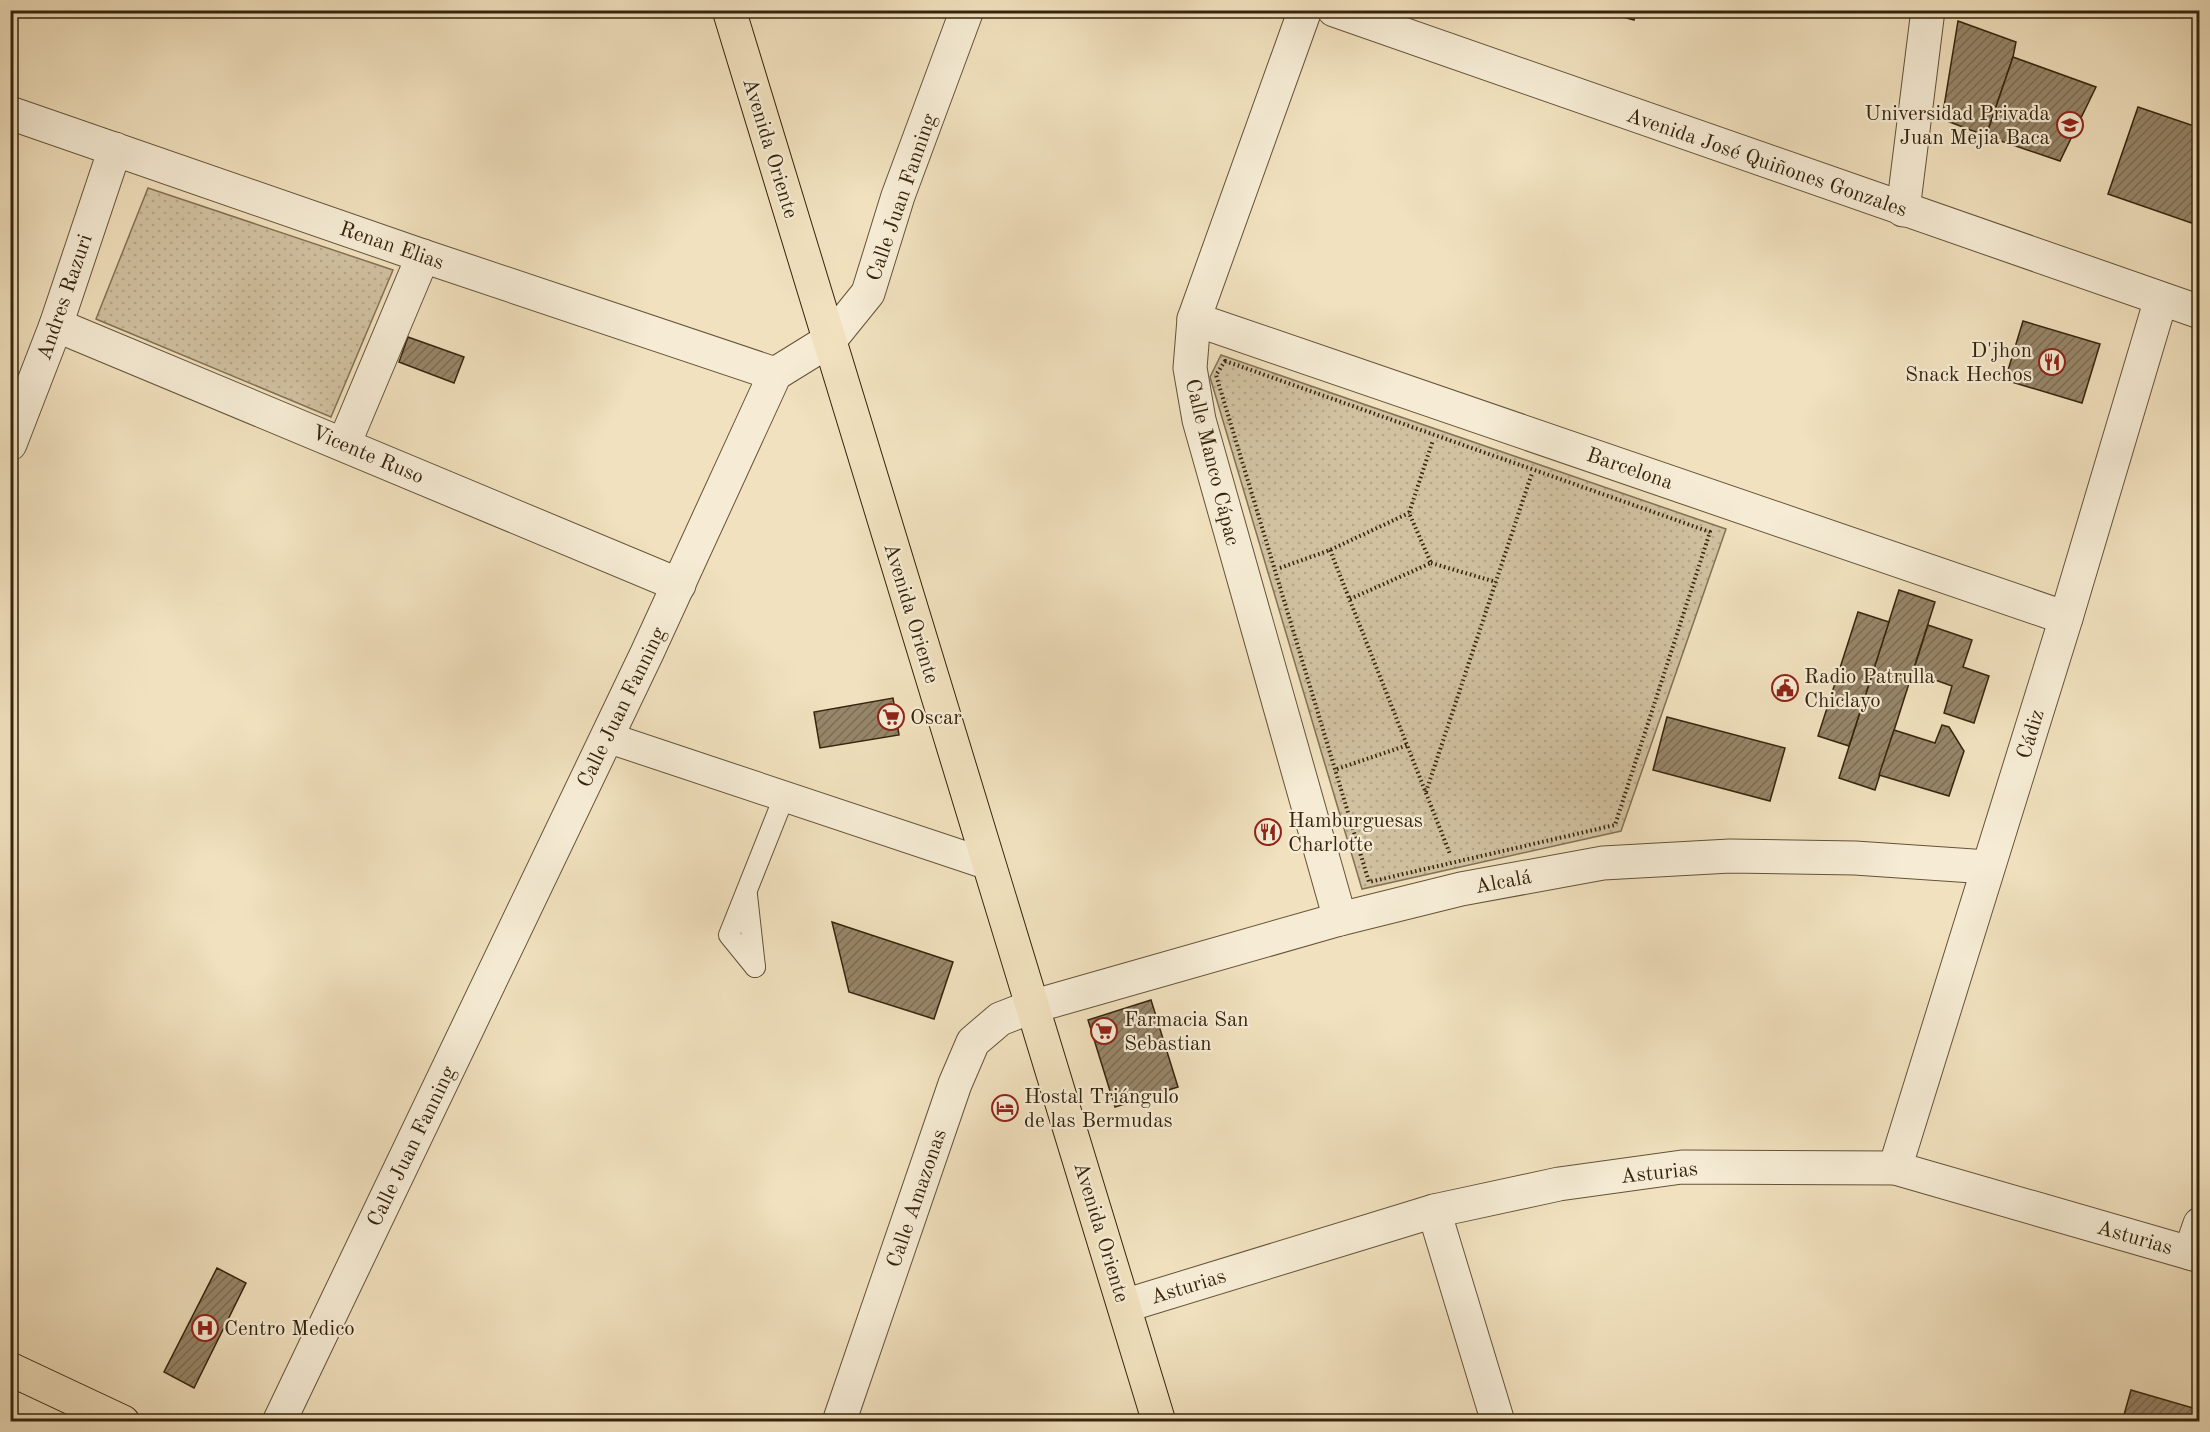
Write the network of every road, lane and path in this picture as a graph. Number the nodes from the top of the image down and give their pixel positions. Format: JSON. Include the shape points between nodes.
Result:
{"nodes":[{"id":1,"x":729,"y":10,"type":"edge"},
{"id":2,"x":967,"y":10,"type":"edge"},
{"id":3,"x":1305,"y":10,"type":"edge"},
{"id":4,"x":1334,"y":10,"type":"edge"},
{"id":5,"x":1928,"y":10,"type":"edge"},
{"id":6,"x":10,"y":113,"type":"edge"},
{"id":7,"x":115,"y":149,"type":"junction"},
{"id":8,"x":1903,"y":210,"type":"junction"},
{"id":9,"x":423,"y":256,"type":"junction"},
{"id":10,"x":2161,"y":299,"type":"junction"},
{"id":11,"x":2199,"y":312,"type":"edge"},
{"id":12,"x":1194,"y":319,"type":"junction"},
{"id":13,"x":56,"y":325,"type":"junction"},
{"id":14,"x":830,"y":340,"type":"junction"},
{"id":15,"x":775,"y":375,"type":"junction"},
{"id":16,"x":1434,"y":435,"type":"junction"},
{"id":17,"x":11,"y":443,"type":"edge"},
{"id":18,"x":344,"y":444,"type":"junction"},
{"id":19,"x":1533,"y":469,"type":"junction"},
{"id":20,"x":1409,"y":513,"type":"junction"},
{"id":21,"x":1330,"y":550,"type":"junction"},
{"id":22,"x":1431,"y":563,"type":"junction"},
{"id":23,"x":1274,"y":570,"type":"junction"},
{"id":24,"x":1496,"y":582,"type":"junction"},
{"id":25,"x":679,"y":585,"type":"junction"},
{"id":26,"x":1350,"y":599,"type":"junction"},
{"id":27,"x":2066,"y":618,"type":"junction"},
{"id":28,"x":606,"y":737,"type":"junction"},
{"id":29,"x":1408,"y":745,"type":"junction"},
{"id":30,"x":1334,"y":770,"type":"junction"},
{"id":31,"x":1426,"y":792,"type":"junction"},
{"id":32,"x":784,"y":797,"type":"junction"},
{"id":33,"x":1454,"y":863,"type":"junction"},
{"id":34,"x":987,"y":864,"type":"junction"},
{"id":35,"x":1988,"y":867,"type":"junction"},
{"id":36,"x":746,"y":892,"type":"dead end"},
{"id":37,"x":1340,"y":919,"type":"junction"},
{"id":38,"x":1031,"y":1007,"type":"junction"},
{"id":39,"x":1895,"y":1168,"type":"junction"},
{"id":40,"x":1434,"y":1211,"type":"junction"},
{"id":41,"x":2196,"y":1244,"type":"edge"},
{"id":42,"x":1124,"y":1306,"type":"junction"},
{"id":43,"x":10,"y":1370,"type":"edge"},
{"id":44,"x":123,"y":1422,"type":"edge"},
{"id":45,"x":279,"y":1422,"type":"edge"},
{"id":46,"x":839,"y":1422,"type":"edge"},
{"id":47,"x":1159,"y":1422,"type":"edge"},
{"id":48,"x":1498,"y":1422,"type":"edge"}],
"edges":[{"from":1,"to":14,"type":"main road","name":"Avenida Oriente"},
{"from":2,"to":14,"type":"street","name":"Calle Juan Fanning","via":[[898,196],[868,294]]},
{"from":3,"to":12,"type":"street","name":"Calle Manco Cápac"},
{"from":4,"to":8,"type":"street","name":"Avenida José Quiñones Gonzales"},
{"from":5,"to":8,"type":"street"},
{"from":6,"to":7,"type":"street","name":"Renan Elias"},
{"from":7,"to":9,"type":"street","name":"Renan Elias"},
{"from":7,"to":13,"type":"street","name":"Andres Razuri"},
{"from":8,"to":10,"type":"street","name":"Avenida José Quiñones Gonzales"},
{"from":9,"to":15,"type":"street","name":"Renan Elias"},
{"from":9,"to":18,"type":"street"},
{"from":10,"to":11,"type":"street","name":"Avenida José Quiñones Gonzales"},
{"from":10,"to":27,"type":"street","name":"Cádiz"},
{"from":12,"to":27,"type":"street","name":"Barcelona"},
{"from":12,"to":37,"type":"street","name":"Calle Manco Cápac","via":[[1190,368],[1199,420]]},
{"from":13,"to":17,"type":"street","name":"Andres Razuri"},
{"from":13,"to":18,"type":"street","name":"Vicente Ruso"},
{"from":14,"to":15,"type":"street","name":"Calle Juan Fanning"},
{"from":14,"to":34,"type":"main road","name":"Avenida Oriente"},
{"from":15,"to":25,"type":"street","name":"Calle Juan Fanning"},
{"from":16,"to":19,"type":"path"},
{"from":16,"to":20,"type":"path"},
{"from":16,"to":23,"type":"path","via":[[1225,361],[1216,375]]},
{"from":18,"to":25,"type":"street","name":"Vicente Ruso"},
{"from":19,"to":24,"type":"path"},
{"from":19,"to":33,"type":"path","via":[[1710,531],[1615,825]]},
{"from":20,"to":21,"type":"path"},
{"from":20,"to":22,"type":"path"},
{"from":21,"to":23,"type":"path"},
{"from":21,"to":26,"type":"path"},
{"from":22,"to":24,"type":"path"},
{"from":22,"to":26,"type":"path"},
{"from":23,"to":30,"type":"path"},
{"from":24,"to":31,"type":"path"},
{"from":25,"to":28,"type":"street","name":"Calle Juan Fanning"},
{"from":26,"to":29,"type":"path"},
{"from":27,"to":35,"type":"street","name":"Cádiz"},
{"from":28,"to":32,"type":"street"},
{"from":28,"to":45,"type":"street","name":"Calle Juan Fanning"},
{"from":29,"to":30,"type":"path"},
{"from":29,"to":31,"type":"path"},
{"from":30,"to":33,"type":"path","via":[[1369,882]]},
{"from":31,"to":33,"type":"path"},
{"from":32,"to":34,"type":"street"},
{"from":32,"to":36,"type":"lane"},
{"from":34,"to":38,"type":"main road","name":"Avenida Oriente"},
{"from":35,"to":37,"type":"street","name":"Alcalá","via":[[1832,857],[1730,856],[1603,862],[1461,889]]},
{"from":35,"to":39,"type":"street","name":"Cádiz"},
{"from":37,"to":38,"type":"street","name":"Alcalá"},
{"from":38,"to":42,"type":"main road","name":"Avenida Oriente"},
{"from":38,"to":46,"type":"street","name":"Calle Amazonas","via":[[1000,1019],[973,1041]]},
{"from":39,"to":40,"type":"street","name":"Asturias","via":[[1682,1167],[1559,1184]]},
{"from":39,"to":41,"type":"street","name":"Asturias"},
{"from":40,"to":42,"type":"street","name":"Asturias"},
{"from":40,"to":48,"type":"street"},
{"from":42,"to":47,"type":"main road","name":"Avenida Oriente"},
{"from":43,"to":44,"type":"main road"}]}
